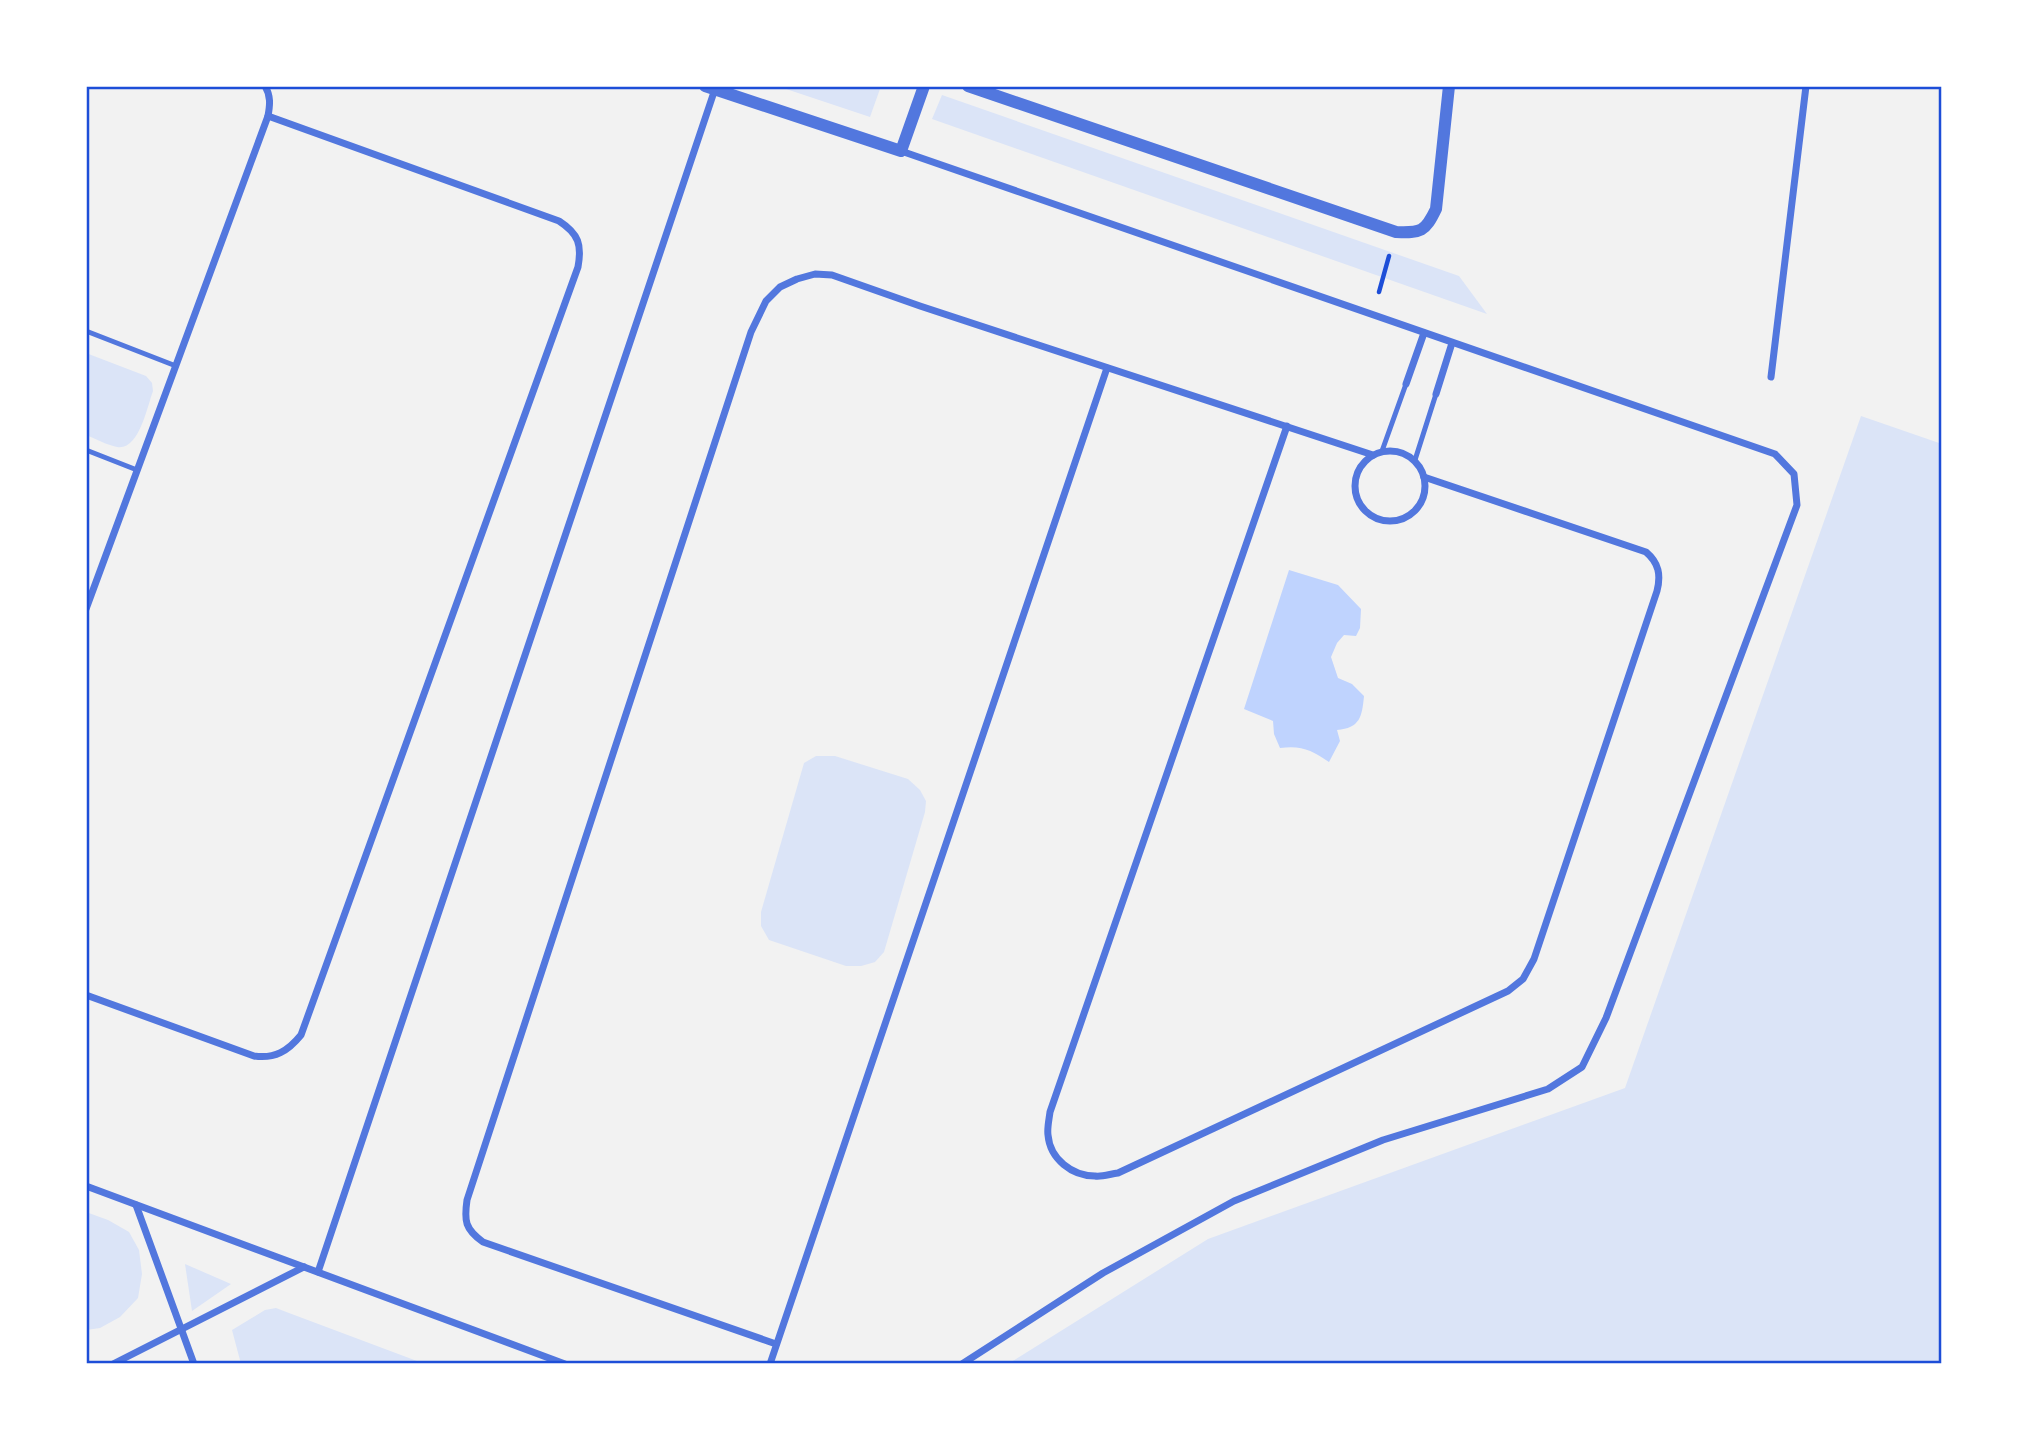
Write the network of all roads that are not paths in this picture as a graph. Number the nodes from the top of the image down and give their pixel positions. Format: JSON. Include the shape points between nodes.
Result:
{"nodes":[{"id":1,"x":265,"y":86,"type":"edge"},
{"id":2,"x":924,"y":86,"type":"edge"},
{"id":3,"x":968,"y":86,"type":"edge"},
{"id":4,"x":1449,"y":86,"type":"edge"},
{"id":5,"x":1806,"y":86,"type":"edge"},
{"id":6,"x":710,"y":87,"type":"edge"},
{"id":7,"x":268,"y":116,"type":"junction"},
{"id":8,"x":901,"y":151,"type":"junction"},
{"id":9,"x":86,"y":331,"type":"edge"},
{"id":10,"x":1424,"y":333,"type":"junction"},
{"id":11,"x":1452,"y":343,"type":"junction"},
{"id":12,"x":176,"y":366,"type":"junction"},
{"id":13,"x":1107,"y":368,"type":"junction"},
{"id":14,"x":1771,"y":377,"type":"dead end"},
{"id":15,"x":1406,"y":384,"type":"joint"},
{"id":16,"x":1436,"y":394,"type":"joint"},
{"id":17,"x":1287,"y":426,"type":"junction"},
{"id":18,"x":86,"y":450,"type":"edge"},
{"id":19,"x":1382,"y":451,"type":"junction"},
{"id":20,"x":1373,"y":455,"type":"junction"},
{"id":21,"x":1415,"y":460,"type":"junction"},
{"id":22,"x":137,"y":470,"type":"junction"},
{"id":23,"x":1424,"y":477,"type":"junction"},
{"id":24,"x":86,"y":609,"type":"edge"},
{"id":25,"x":86,"y":995,"type":"edge"},
{"id":26,"x":86,"y":1186,"type":"edge"},
{"id":27,"x":136,"y":1205,"type":"junction"},
{"id":28,"x":304,"y":1267,"type":"junction"},
{"id":29,"x":318,"y":1272,"type":"junction"},
{"id":30,"x":181,"y":1329,"type":"junction"},
{"id":31,"x":776,"y":1344,"type":"junction"},
{"id":32,"x":113,"y":1364,"type":"edge"},
{"id":33,"x":194,"y":1364,"type":"edge"},
{"id":34,"x":565,"y":1364,"type":"edge"},
{"id":35,"x":770,"y":1364,"type":"edge"},
{"id":36,"x":962,"y":1364,"type":"edge"}],
"edges":[{"from":1,"to":7,"type":"street"},
{"from":2,"to":8,"type":"street"},
{"from":3,"to":4,"type":"street","via":[[1396,232],[1418,233],[1436,209]]},
{"from":5,"to":14,"type":"street"},
{"from":6,"to":8,"type":"street"},
{"from":6,"to":29,"type":"street"},
{"from":7,"to":12,"type":"street"},
{"from":7,"to":25,"type":"street","via":[[559,221],[578,239],[578,267],[301,1035],[280,1054],[254,1056]]},
{"from":8,"to":10,"type":"street"},
{"from":9,"to":12,"type":"lane"},
{"from":10,"to":11,"type":"street"},
{"from":10,"to":15,"type":"street"},
{"from":11,"to":16,"type":"street"},
{"from":11,"to":36,"type":"street","via":[[1774,454],[1794,474],[1797,505],[1611,1006],[1582,1067],[1548,1089],[1383,1140],[1234,1201],[1102,1273]]},
{"from":12,"to":22,"type":"street"},
{"from":13,"to":17,"type":"street"},
{"from":13,"to":31,"type":"street"},
{"from":13,"to":31,"type":"street","via":[[832,275],[815,274],[780,287],[766,301],[751,332],[465,1214],[473,1235],[483,1242]]},
{"from":15,"to":19,"type":"lane"},
{"from":16,"to":21,"type":"lane"},
{"from":17,"to":20,"type":"street"},
{"from":17,"to":23,"type":"street","via":[[1050,1112],[1052,1150],[1061,1164],[1076,1173],[1118,1173],[1496,997],[1523,979],[1534,959],[1657,591],[1659,569],[1646,552]]},
{"from":18,"to":22,"type":"lane"},
{"from":19,"to":20,"type":"street"},
{"from":19,"to":21,"type":"street"},
{"from":20,"to":23,"type":"street","via":[[1363,464],[1355,485],[1356,497],[1370,516],[1392,522],[1414,513],[1425,493]]},
{"from":21,"to":23,"type":"street"},
{"from":22,"to":24,"type":"street"},
{"from":26,"to":27,"type":"street"},
{"from":27,"to":28,"type":"street"},
{"from":27,"to":30,"type":"street"},
{"from":28,"to":29,"type":"street"},
{"from":28,"to":30,"type":"street"},
{"from":29,"to":34,"type":"street"},
{"from":30,"to":32,"type":"street"},
{"from":30,"to":33,"type":"street"},
{"from":31,"to":35,"type":"street"}]}
